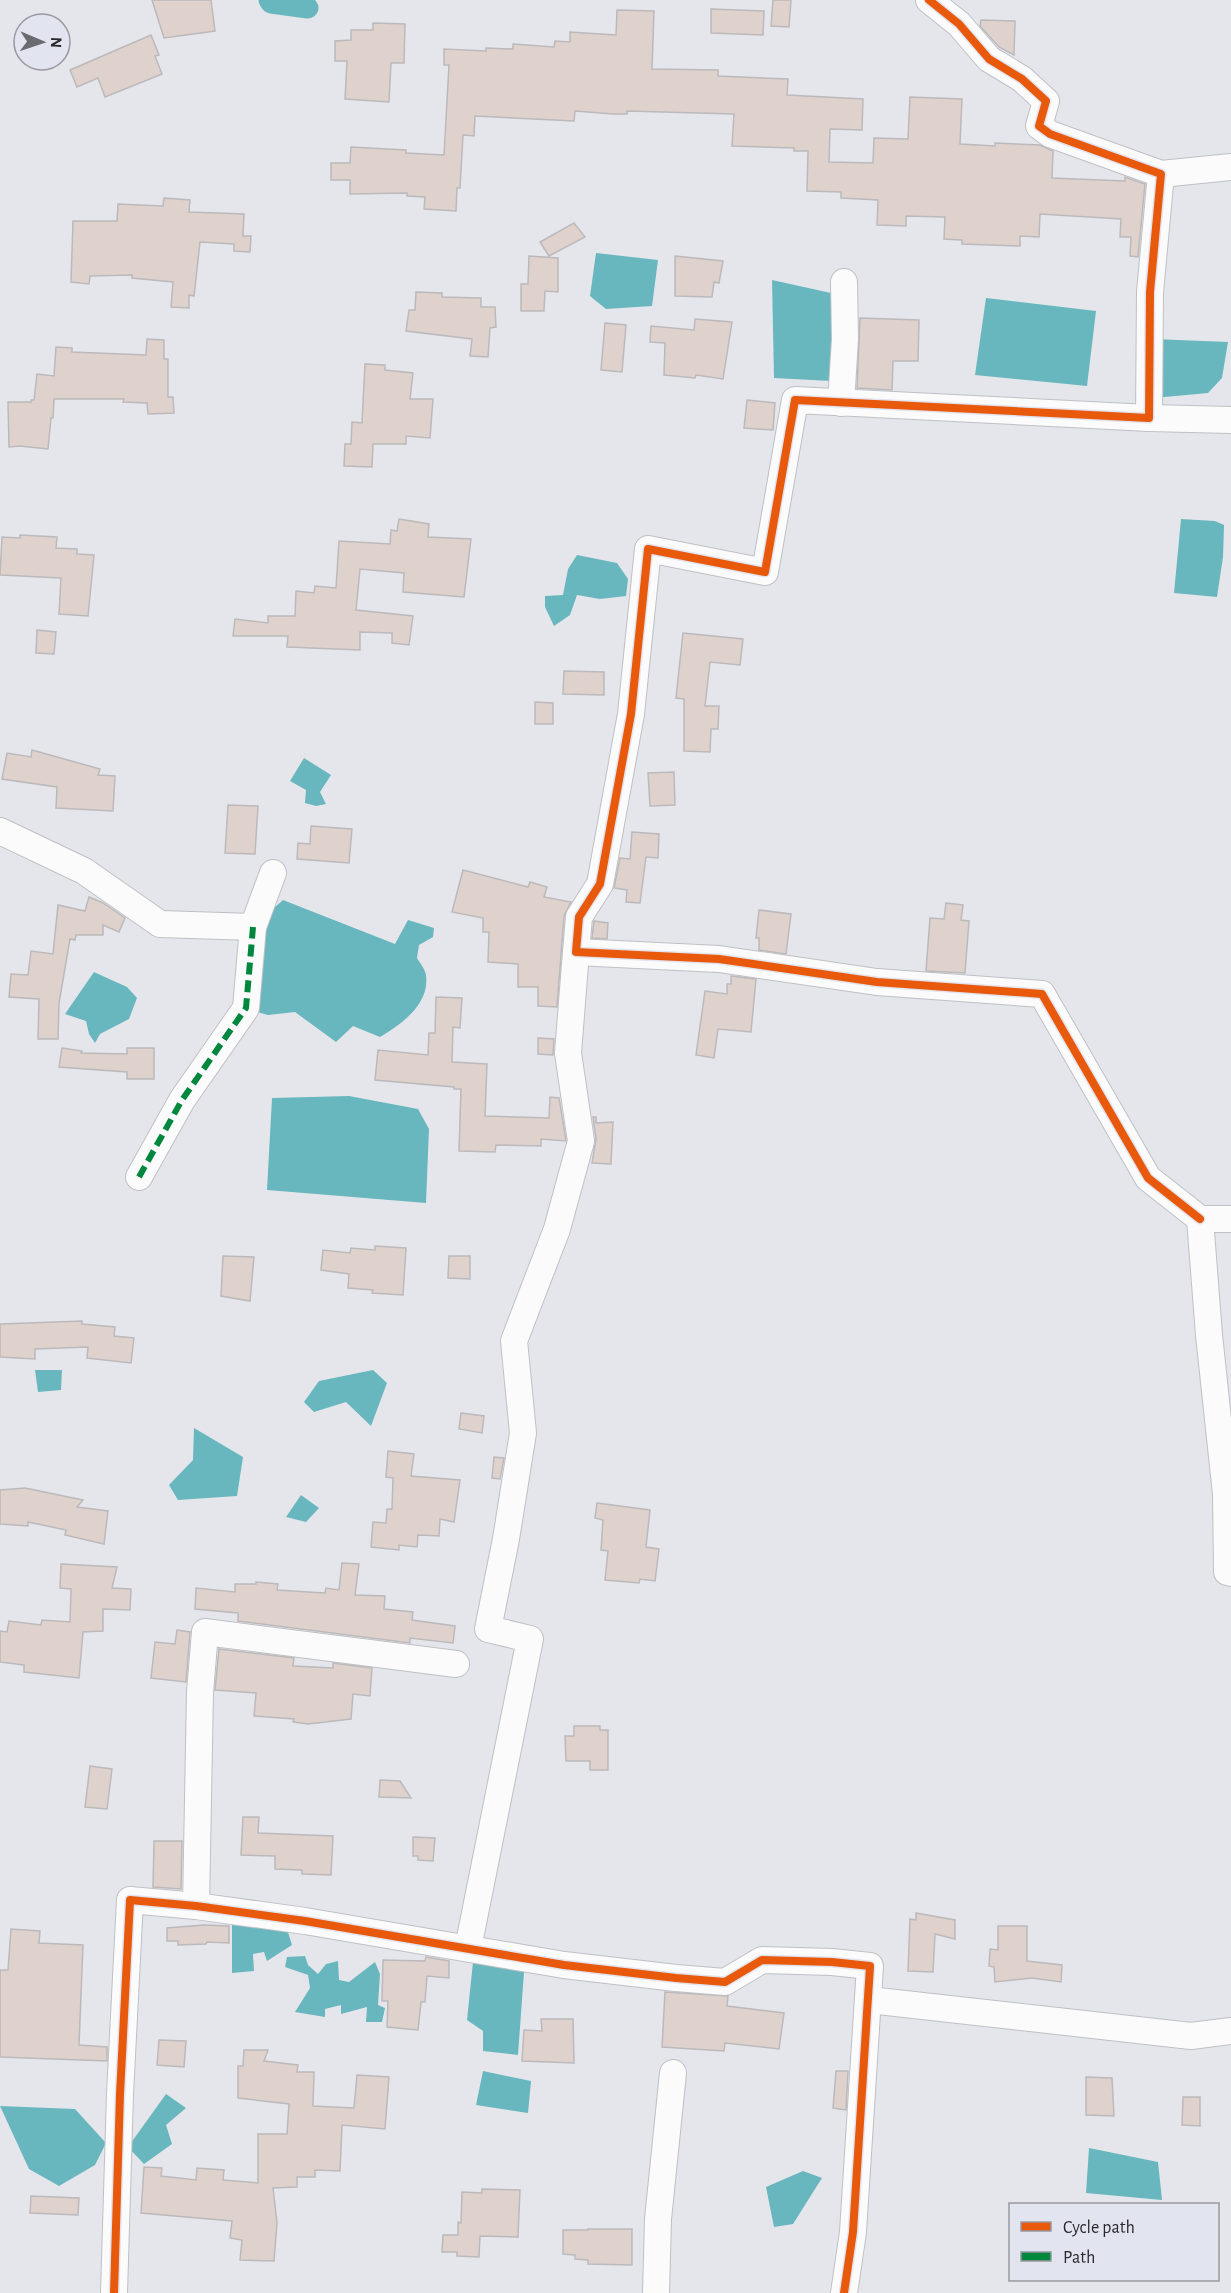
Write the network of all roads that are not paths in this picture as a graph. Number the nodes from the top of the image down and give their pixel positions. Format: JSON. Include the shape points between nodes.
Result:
{"nodes":[{"id":1,"x":929,"y":0,"type":"edge"},
{"id":2,"x":1231,"y":167,"type":"edge"},
{"id":3,"x":1161,"y":174,"type":"junction"},
{"id":4,"x":844,"y":282,"type":"dead end"},
{"id":5,"x":841,"y":403,"type":"junction"},
{"id":6,"x":1149,"y":418,"type":"junction"},
{"id":7,"x":1231,"y":420,"type":"edge"},
{"id":8,"x":0,"y":831,"type":"edge"},
{"id":9,"x":273,"y":873,"type":"dead end"},
{"id":10,"x":253,"y":927,"type":"junction"},
{"id":11,"x":576,"y":952,"type":"junction"},
{"id":12,"x":139,"y":1177,"type":"dead end"},
{"id":13,"x":1200,"y":1219,"type":"junction"},
{"id":14,"x":1231,"y":1219,"type":"edge"},
{"id":15,"x":1231,"y":1573,"type":"edge"},
{"id":16,"x":456,"y":1664,"type":"dead end"},
{"id":17,"x":196,"y":1906,"type":"junction"},
{"id":18,"x":468,"y":1948,"type":"junction"},
{"id":19,"x":869,"y":2000,"type":"junction"},
{"id":20,"x":1231,"y":2031,"type":"edge"},
{"id":21,"x":673,"y":2073,"type":"dead end"},
{"id":22,"x":114,"y":2293,"type":"edge"},
{"id":23,"x":656,"y":2293,"type":"edge"},
{"id":24,"x":844,"y":2293,"type":"edge"}],
"edges":[{"from":1,"to":3,"type":"street","via":[[958,24],[989,59],[1022,79],[1046,101],[1039,126],[1050,134]]},
{"from":2,"to":3,"type":"street"},
{"from":3,"to":6,"type":"street","via":[[1150,292]]},
{"from":4,"to":5,"type":"street"},
{"from":5,"to":6,"type":"street"},
{"from":5,"to":11,"type":"street","via":[[795,400],[765,572],[648,549],[631,714],[600,884],[579,917]]},
{"from":6,"to":7,"type":"street"},
{"from":8,"to":10,"type":"street","via":[[84,871],[160,924]]},
{"from":9,"to":10,"type":"street"},
{"from":10,"to":12,"type":"street","via":[[246,1008],[182,1100]]},
{"from":11,"to":13,"type":"street","via":[[719,959],[877,982],[1042,994],[1148,1178]]},
{"from":11,"to":18,"type":"street","via":[[568,1053],[581,1141],[557,1229],[513,1341],[523,1433],[488,1629],[530,1639]]},
{"from":13,"to":14,"type":"street"},
{"from":13,"to":15,"type":"street","via":[[1226,1494],[1227,1572]]},
{"from":16,"to":17,"type":"street","via":[[205,1632],[200,1692]]},
{"from":17,"to":18,"type":"street"},
{"from":17,"to":22,"type":"street","via":[[130,1900]]},
{"from":18,"to":19,"type":"street","via":[[564,1965],[725,1982],[762,1960],[870,1966]]},
{"from":19,"to":20,"type":"street","via":[[1191,2036]]},
{"from":19,"to":24,"type":"street","via":[[853,2232]]},
{"from":21,"to":23,"type":"street","via":[[658,2219]]}]}
